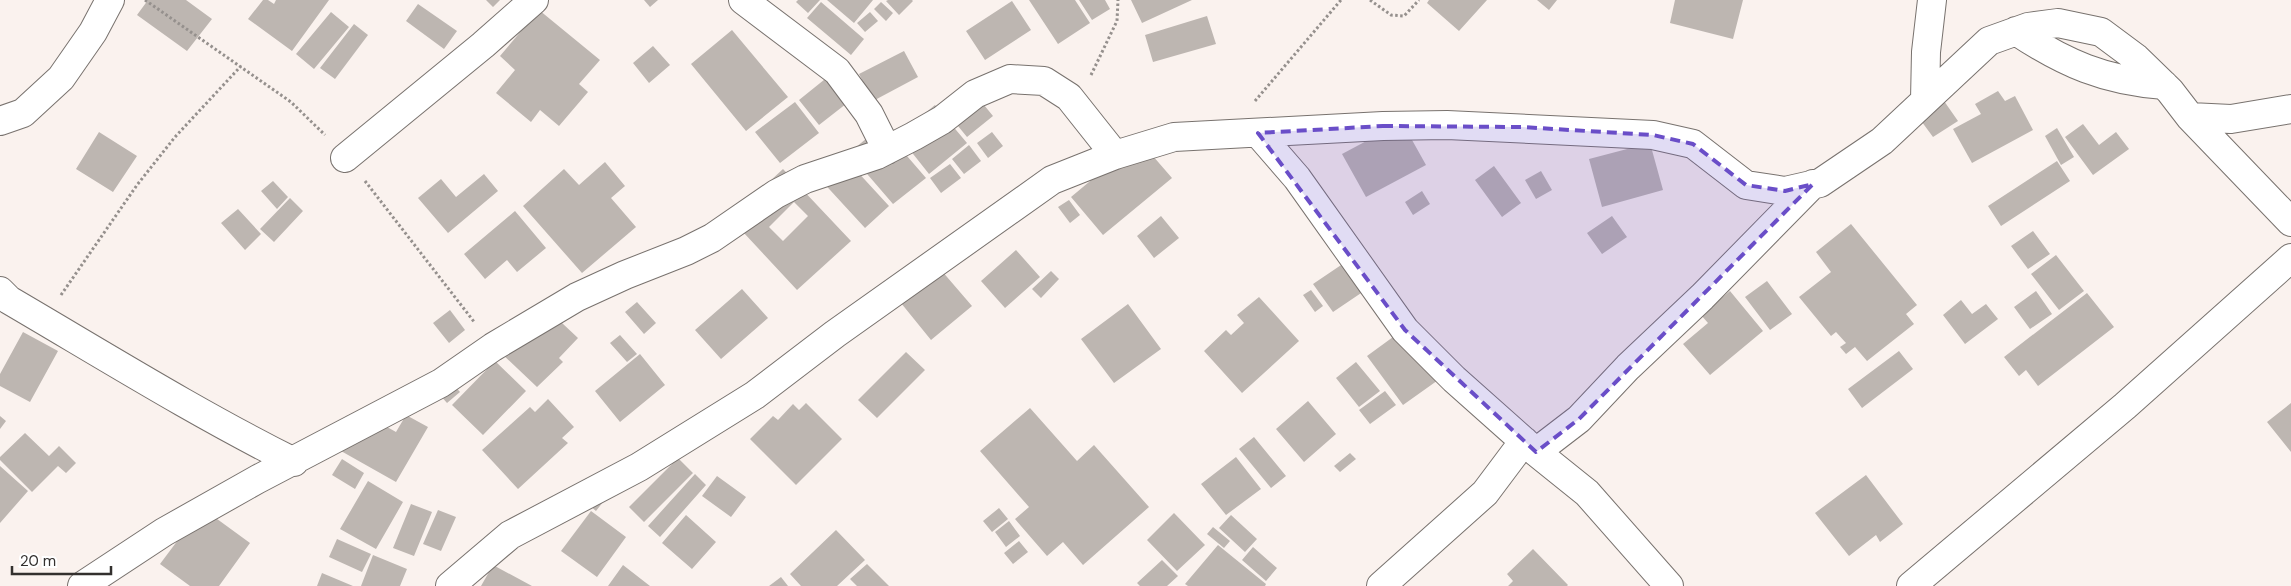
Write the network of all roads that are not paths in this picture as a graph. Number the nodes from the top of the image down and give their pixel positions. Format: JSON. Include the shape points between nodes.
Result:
{"nodes":[{"id":1,"x":110,"y":0,"type":"edge"},
{"id":2,"x":534,"y":0,"type":"edge"},
{"id":3,"x":743,"y":0,"type":"edge"},
{"id":4,"x":1932,"y":0,"type":"edge"},
{"id":5,"x":2016,"y":31,"type":"junction"},
{"id":6,"x":2164,"y":85,"type":"junction"},
{"id":7,"x":1925,"y":100,"type":"junction"},
{"id":8,"x":2291,"y":109,"type":"edge"},
{"id":9,"x":2190,"y":117,"type":"junction"},
{"id":10,"x":0,"y":121,"type":"edge"},
{"id":11,"x":1258,"y":133,"type":"junction"},
{"id":12,"x":887,"y":150,"type":"junction"},
{"id":13,"x":1114,"y":155,"type":"junction"},
{"id":14,"x":345,"y":158,"type":"dead end"},
{"id":15,"x":1812,"y":184,"type":"junction"},
{"id":16,"x":2291,"y":222,"type":"edge"},
{"id":17,"x":2291,"y":258,"type":"edge"},
{"id":18,"x":0,"y":291,"type":"edge"},
{"id":19,"x":1530,"y":447,"type":"junction"},
{"id":20,"x":294,"y":462,"type":"junction"},
{"id":21,"x":82,"y":586,"type":"edge"},
{"id":22,"x":450,"y":586,"type":"edge"},
{"id":23,"x":1380,"y":586,"type":"edge"},
{"id":24,"x":1669,"y":586,"type":"edge"},
{"id":25,"x":1911,"y":586,"type":"edge"}],
"edges":[{"from":1,"to":10,"type":"street","via":[[93,32],[61,78],[23,113]]},
{"from":2,"to":14,"type":"street"},
{"from":3,"to":12,"type":"street","via":[[837,71],[869,114]]},
{"from":4,"to":7,"type":"street"},
{"from":5,"to":6,"type":"street","via":[[2066,62],[2094,73],[2140,84]]},
{"from":5,"to":6,"type":"street","via":[[2028,26],[2058,23],[2101,32],[2136,58]]},
{"from":5,"to":7,"type":"street","via":[[1989,42]]},
{"from":6,"to":9,"type":"street"},
{"from":7,"to":15,"type":"street","via":[[1882,141],[1820,183]]},
{"from":8,"to":9,"type":"street","via":[[2231,119]]},
{"from":9,"to":16,"type":"street"},
{"from":11,"to":13,"type":"street","via":[[1174,137]]},
{"from":11,"to":15,"type":"street","via":[[1447,125],[1653,135],[1693,144],[1746,185],[1785,191]]},
{"from":11,"to":19,"type":"street","via":[[1297,178],[1405,330]]},
{"from":12,"to":13,"type":"street","via":[[942,120],[975,94],[1010,79],[1044,81],[1070,97]]},
{"from":12,"to":20,"type":"street","via":[[805,179],[776,194],[712,238],[576,297],[441,383]]},
{"from":13,"to":22,"type":"street","via":[[1052,180],[835,334],[755,396],[639,467],[510,535]]},
{"from":15,"to":19,"type":"street","via":[[1580,419]]},
{"from":17,"to":25,"type":"street","via":[[2125,406]]},
{"from":18,"to":20,"type":"street","via":[[10,300],[224,427]]},
{"from":19,"to":23,"type":"street","via":[[1485,493]]},
{"from":19,"to":24,"type":"street","via":[[1587,493]]},
{"from":20,"to":21,"type":"street","via":[[164,532]]}]}
